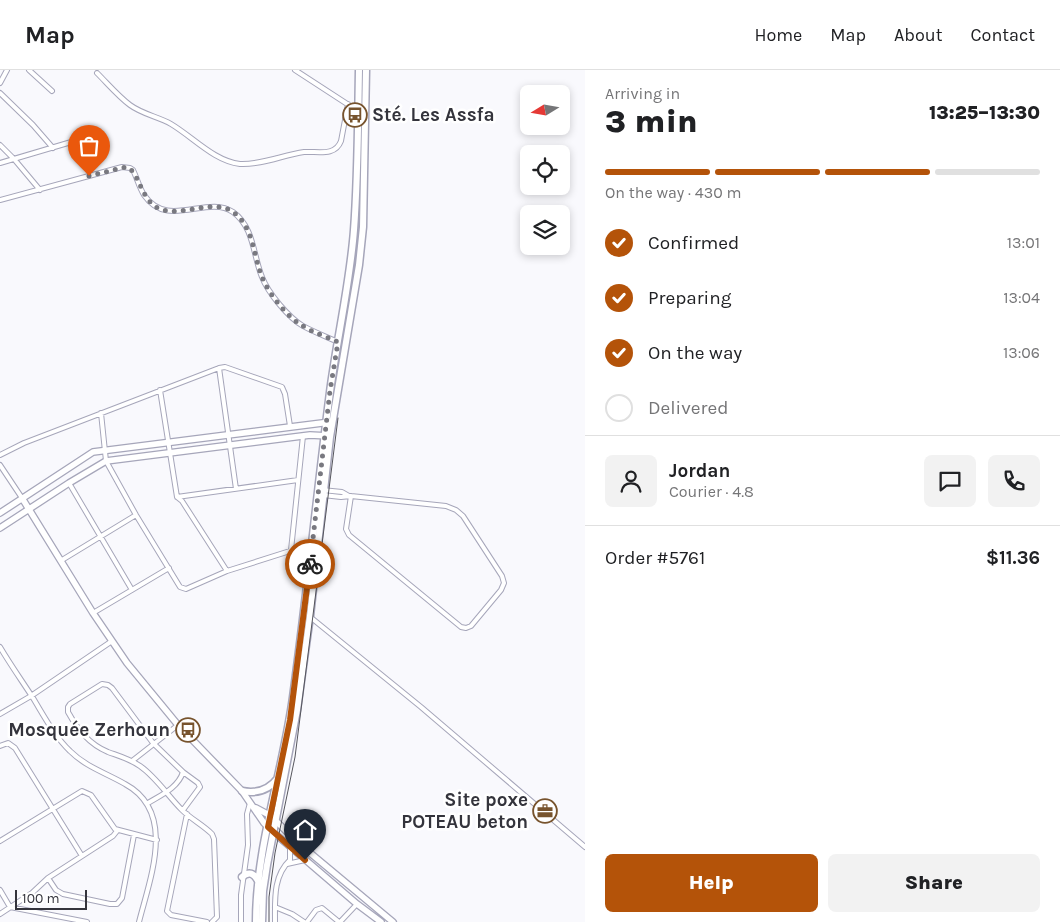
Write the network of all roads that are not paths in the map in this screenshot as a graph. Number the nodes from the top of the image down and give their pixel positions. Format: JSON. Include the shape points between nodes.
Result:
{"nodes":[{"id":1,"x":7,"y":70,"type":"edge"},
{"id":2,"x":29,"y":70,"type":"edge"},
{"id":3,"x":295,"y":70,"type":"edge"},
{"id":4,"x":306,"y":70,"type":"edge"},
{"id":5,"x":359,"y":70,"type":"edge"},
{"id":6,"x":366,"y":70,"type":"edge"},
{"id":7,"x":97,"y":73,"type":"dead end"},
{"id":8,"x":305,"y":76,"type":"junction"},
{"id":9,"x":0,"y":83,"type":"edge"},
{"id":10,"x":52,"y":91,"type":"dead end"},
{"id":11,"x":0,"y":93,"type":"edge"},
{"id":12,"x":348,"y":104,"type":"junction"},
{"id":13,"x":358,"y":111,"type":"junction"},
{"id":14,"x":78,"y":140,"type":"dead end"},
{"id":15,"x":0,"y":146,"type":"edge"},
{"id":16,"x":53,"y":148,"type":"junction"},
{"id":17,"x":14,"y":159,"type":"junction"},
{"id":18,"x":0,"y":163,"type":"edge"},
{"id":19,"x":40,"y":190,"type":"junction"},
{"id":20,"x":0,"y":200,"type":"edge"},
{"id":21,"x":338,"y":342,"type":"junction"},
{"id":22,"x":219,"y":368,"type":"junction"},
{"id":23,"x":160,"y":390,"type":"junction"},
{"id":24,"x":101,"y":413,"type":"junction"},
{"id":25,"x":330,"y":422,"type":"junction"},
{"id":26,"x":290,"y":426,"type":"junction"},
{"id":27,"x":228,"y":434,"type":"junction"},
{"id":28,"x":302,"y":436,"type":"junction"},
{"id":29,"x":328,"y":436,"type":"junction"},
{"id":30,"x":168,"y":442,"type":"junction"},
{"id":31,"x":230,"y":446,"type":"junction"},
{"id":32,"x":104,"y":450,"type":"junction"},
{"id":33,"x":170,"y":453,"type":"junction"},
{"id":34,"x":0,"y":455,"type":"edge"},
{"id":35,"x":106,"y":461,"type":"junction"},
{"id":36,"x":0,"y":466,"type":"edge"},
{"id":37,"x":298,"y":480,"type":"junction"},
{"id":38,"x":69,"y":483,"type":"junction"},
{"id":39,"x":236,"y":489,"type":"junction"},
{"id":40,"x":321,"y":492,"type":"junction"},
{"id":41,"x":350,"y":496,"type":"junction"},
{"id":42,"x":177,"y":497,"type":"junction"},
{"id":43,"x":22,"y":498,"type":"junction"},
{"id":44,"x":29,"y":509,"type":"junction"},
{"id":45,"x":0,"y":513,"type":"edge"},
{"id":46,"x":136,"y":515,"type":"junction"},
{"id":47,"x":0,"y":528,"type":"edge"},
{"id":48,"x":101,"y":536,"type":"junction"},
{"id":49,"x":312,"y":544,"type":"junction"},
{"id":50,"x":291,"y":550,"type":"junction"},
{"id":51,"x":62,"y":560,"type":"junction"},
{"id":52,"x":169,"y":568,"type":"junction"},
{"id":53,"x":226,"y":571,"type":"junction"},
{"id":54,"x":132,"y":590,"type":"junction"},
{"id":55,"x":93,"y":613,"type":"junction"},
{"id":56,"x":307,"y":614,"type":"junction"},
{"id":57,"x":112,"y":641,"type":"junction"},
{"id":58,"x":0,"y":647,"type":"edge"},
{"id":59,"x":31,"y":696,"type":"junction"},
{"id":60,"x":0,"y":714,"type":"edge"},
{"id":61,"x":178,"y":724,"type":"junction"},
{"id":62,"x":153,"y":743,"type":"junction"},
{"id":63,"x":0,"y":746,"type":"edge"},
{"id":64,"x":132,"y":761,"type":"junction"},
{"id":65,"x":183,"y":772,"type":"junction"},
{"id":66,"x":279,"y":777,"type":"junction"},
{"id":67,"x":242,"y":791,"type":"junction"},
{"id":68,"x":166,"y":793,"type":"junction"},
{"id":69,"x":250,"y":801,"type":"junction"},
{"id":70,"x":148,"y":803,"type":"junction"},
{"id":71,"x":53,"y":808,"type":"junction"},
{"id":72,"x":256,"y":808,"type":"junction"},
{"id":73,"x":183,"y":810,"type":"junction"},
{"id":74,"x":187,"y":814,"type":"junction"},
{"id":75,"x":273,"y":818,"type":"junction"},
{"id":76,"x":268,"y":827,"type":"junction"},
{"id":77,"x":117,"y":830,"type":"junction"},
{"id":78,"x":274,"y":832,"type":"junction"},
{"id":79,"x":134,"y":835,"type":"junction"},
{"id":80,"x":156,"y":840,"type":"junction"},
{"id":81,"x":0,"y":841,"type":"edge"},
{"id":82,"x":290,"y":847,"type":"junction"},
{"id":83,"x":585,"y":847,"type":"edge"},
{"id":84,"x":82,"y":856,"type":"junction"},
{"id":85,"x":305,"y":860,"type":"junction"},
{"id":86,"x":285,"y":864,"type":"junction"},
{"id":87,"x":242,"y":877,"type":"junction"},
{"id":88,"x":48,"y":878,"type":"junction"},
{"id":89,"x":258,"y":881,"type":"junction"},
{"id":90,"x":0,"y":890,"type":"edge"},
{"id":91,"x":357,"y":904,"type":"junction"},
{"id":92,"x":10,"y":907,"type":"junction"},
{"id":93,"x":275,"y":907,"type":"junction"},
{"id":94,"x":0,"y":914,"type":"edge"},
{"id":95,"x":378,"y":921,"type":"edge"},
{"id":96,"x":87,"y":922,"type":"edge"},
{"id":97,"x":136,"y":922,"type":"edge"},
{"id":98,"x":204,"y":922,"type":"edge"},
{"id":99,"x":212,"y":922,"type":"edge"},
{"id":100,"x":241,"y":922,"type":"edge"},
{"id":101,"x":256,"y":922,"type":"edge"},
{"id":102,"x":262,"y":922,"type":"edge"},
{"id":103,"x":275,"y":922,"type":"edge"},
{"id":104,"x":305,"y":922,"type":"edge"},
{"id":105,"x":339,"y":922,"type":"edge"},
{"id":106,"x":392,"y":922,"type":"edge"}],
"edges":[{"from":1,"to":9,"type":"street"},
{"from":2,"to":10,"type":"street"},
{"from":3,"to":8,"type":"street"},
{"from":4,"to":8,"type":"street"},
{"from":5,"to":13,"type":"main road"},
{"from":6,"to":25,"type":"main road","via":[[364,227]]},
{"from":7,"to":12,"type":"street","via":[[130,105],[170,124],[218,157],[241,164],[330,151],[339,145]]},
{"from":8,"to":12,"type":"street"},
{"from":11,"to":16,"type":"street"},
{"from":12,"to":13,"type":"street"},
{"from":13,"to":21,"type":"main road","via":[[354,231]]},
{"from":14,"to":16,"type":"street"},
{"from":15,"to":17,"type":"street"},
{"from":16,"to":17,"type":"street"},
{"from":17,"to":18,"type":"street"},
{"from":17,"to":19,"type":"street"},
{"from":19,"to":20,"type":"street"},
{"from":19,"to":21,"type":"street","via":[[126,167],[133,170],[143,193],[159,208],[184,211],[219,207],[233,212],[246,227],[266,287],[302,326]]},
{"from":21,"to":25,"type":"main road"},
{"from":22,"to":23,"type":"street"},
{"from":22,"to":26,"type":"street","via":[[225,367],[282,387]]},
{"from":22,"to":27,"type":"street"},
{"from":23,"to":24,"type":"street"},
{"from":23,"to":30,"type":"street"},
{"from":24,"to":32,"type":"street"},
{"from":24,"to":34,"type":"street"},
{"from":25,"to":26,"type":"street"},
{"from":25,"to":29,"type":"main road"},
{"from":26,"to":27,"type":"street"},
{"from":27,"to":30,"type":"street"},
{"from":27,"to":31,"type":"street"},
{"from":28,"to":29,"type":"street"},
{"from":28,"to":31,"type":"street"},
{"from":28,"to":37,"type":"street"},
{"from":29,"to":40,"type":"main road"},
{"from":30,"to":32,"type":"street"},
{"from":30,"to":33,"type":"street"},
{"from":31,"to":33,"type":"street"},
{"from":31,"to":39,"type":"street"},
{"from":32,"to":35,"type":"street"},
{"from":32,"to":43,"type":"street","via":[[93,452]]},
{"from":33,"to":35,"type":"street"},
{"from":33,"to":42,"type":"street"},
{"from":35,"to":38,"type":"street"},
{"from":35,"to":46,"type":"street"},
{"from":36,"to":43,"type":"street"},
{"from":37,"to":39,"type":"street"},
{"from":37,"to":50,"type":"street"},
{"from":38,"to":44,"type":"street"},
{"from":38,"to":48,"type":"street"},
{"from":39,"to":42,"type":"street"},
{"from":40,"to":41,"type":"street","via":[[341,498]]},
{"from":40,"to":49,"type":"main road"},
{"from":40,"to":56,"type":"main road"},
{"from":41,"to":41,"type":"street","via":[[346,529],[349,535],[461,627],[471,626],[502,590],[502,576],[456,510],[446,506]]},
{"from":42,"to":53,"type":"street"},
{"from":43,"to":44,"type":"street"},
{"from":43,"to":45,"type":"street"},
{"from":44,"to":47,"type":"street"},
{"from":44,"to":51,"type":"street"},
{"from":46,"to":48,"type":"street"},
{"from":46,"to":52,"type":"street"},
{"from":48,"to":51,"type":"street"},
{"from":48,"to":54,"type":"street"},
{"from":49,"to":50,"type":"street"},
{"from":49,"to":56,"type":"main road"},
{"from":50,"to":53,"type":"street"},
{"from":51,"to":55,"type":"street"},
{"from":52,"to":53,"type":"street","via":[[180,587],[186,588]]},
{"from":52,"to":54,"type":"street"},
{"from":54,"to":55,"type":"street"},
{"from":55,"to":57,"type":"street"},
{"from":56,"to":66,"type":"main road"},
{"from":56,"to":75,"type":"main road","via":[[296,718]]},
{"from":56,"to":83,"type":"street"},
{"from":57,"to":59,"type":"street"},
{"from":57,"to":61,"type":"street"},
{"from":58,"to":59,"type":"street"},
{"from":59,"to":60,"type":"street"},
{"from":59,"to":70,"type":"street","via":[[70,752],[93,769],[135,790]]},
{"from":61,"to":62,"type":"street"},
{"from":61,"to":67,"type":"street"},
{"from":62,"to":64,"type":"street"},
{"from":62,"to":64,"type":"street","via":[[108,685],[100,685],[69,705],[68,712],[90,741],[103,750]]},
{"from":62,"to":65,"type":"street"},
{"from":63,"to":71,"type":"street","via":[[12,744]]},
{"from":64,"to":68,"type":"street"},
{"from":65,"to":68,"type":"street","via":[[178,783]]},
{"from":65,"to":73,"type":"street","via":[[200,788]]},
{"from":66,"to":67,"type":"main road","via":[[265,789]]},
{"from":66,"to":75,"type":"main road"},
{"from":67,"to":69,"type":"street"},
{"from":68,"to":70,"type":"street"},
{"from":68,"to":73,"type":"street"},
{"from":69,"to":72,"type":"street"},
{"from":69,"to":87,"type":"street"},
{"from":70,"to":80,"type":"street"},
{"from":71,"to":77,"type":"street","via":[[80,791],[87,792]]},
{"from":71,"to":81,"type":"street"},
{"from":71,"to":84,"type":"street"},
{"from":72,"to":75,"type":"street"},
{"from":72,"to":76,"type":"street"},
{"from":73,"to":74,"type":"street"},
{"from":74,"to":98,"type":"street","via":[[167,912]]},
{"from":74,"to":99,"type":"street","via":[[214,839],[217,917]]},
{"from":75,"to":76,"type":"main road"},
{"from":75,"to":78,"type":"main road"},
{"from":75,"to":106,"type":"street"},
{"from":76,"to":78,"type":"street"},
{"from":76,"to":89,"type":"main road"},
{"from":77,"to":79,"type":"street"},
{"from":77,"to":84,"type":"street"},
{"from":78,"to":82,"type":"street"},
{"from":78,"to":102,"type":"main road","via":[[265,879]]},
{"from":79,"to":80,"type":"street"},
{"from":79,"to":88,"type":"street","via":[[122,898],[117,904],[63,894]]},
{"from":80,"to":97,"type":"street","via":[[154,859]]},
{"from":82,"to":85,"type":"street"},
{"from":82,"to":86,"type":"street","via":[[290,860]]},
{"from":84,"to":88,"type":"street"},
{"from":85,"to":86,"type":"street"},
{"from":85,"to":91,"type":"street"},
{"from":86,"to":93,"type":"street","via":[[278,877]]},
{"from":87,"to":89,"type":"main road","via":[[251,873]]},
{"from":87,"to":100,"type":"street"},
{"from":88,"to":92,"type":"street"},
{"from":89,"to":101,"type":"main road"},
{"from":90,"to":92,"type":"street"},
{"from":91,"to":95,"type":"street"},
{"from":91,"to":105,"type":"street"},
{"from":92,"to":94,"type":"street"},
{"from":92,"to":96,"type":"street"},
{"from":93,"to":103,"type":"street"},
{"from":93,"to":104,"type":"street"},
{"from":104,"to":105,"type":"street","via":[[320,908]]}]}
